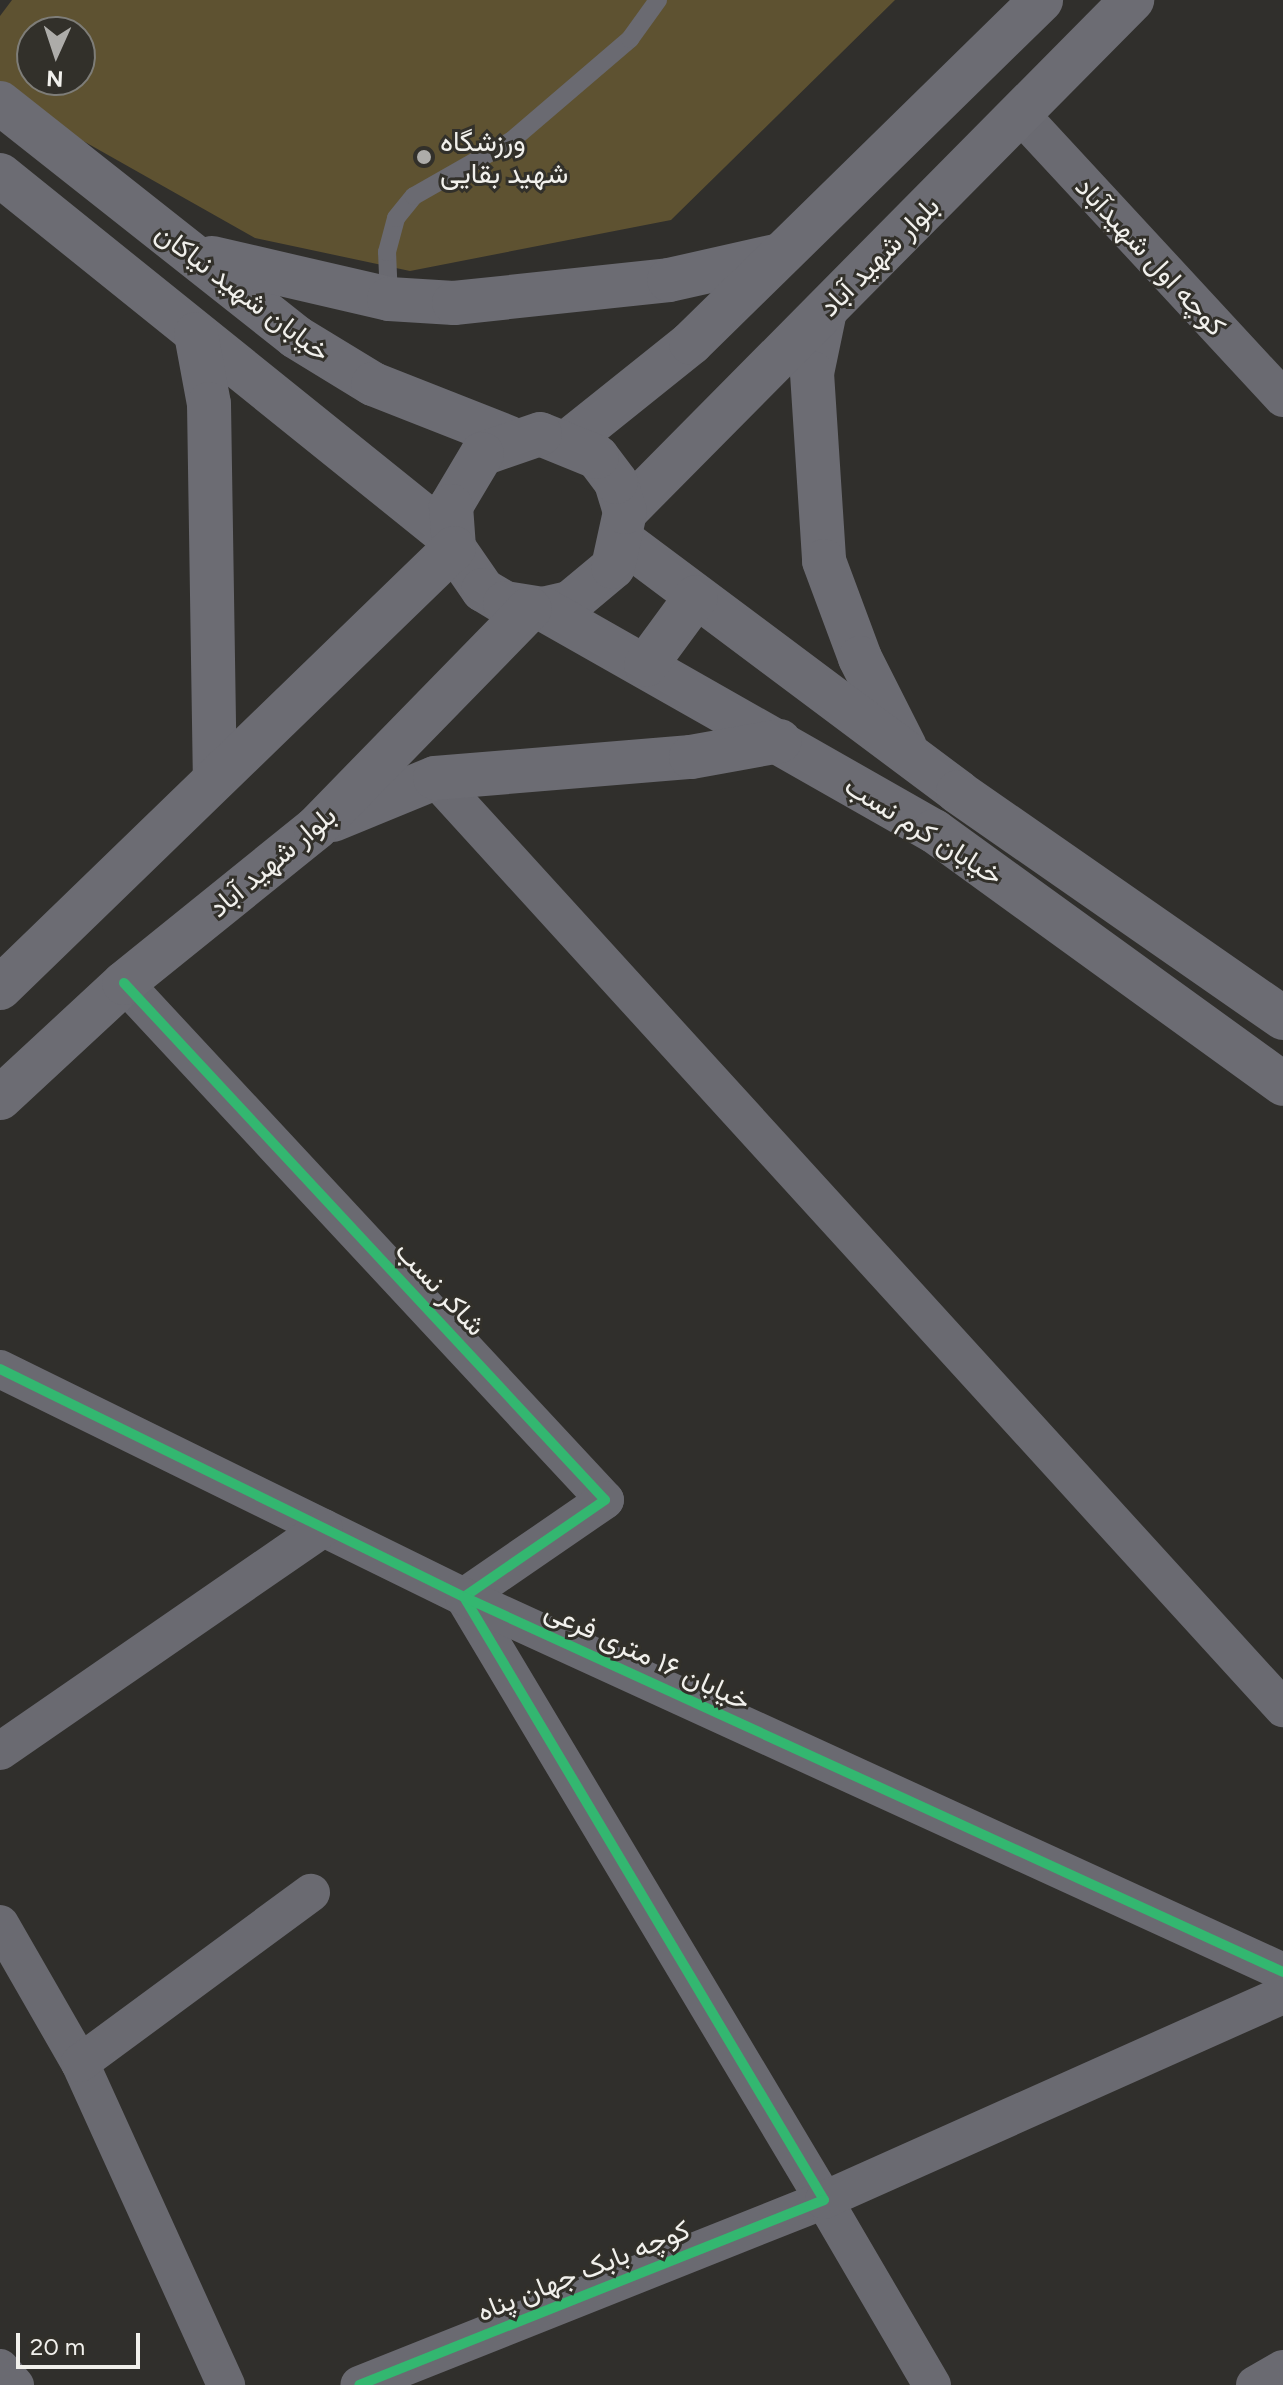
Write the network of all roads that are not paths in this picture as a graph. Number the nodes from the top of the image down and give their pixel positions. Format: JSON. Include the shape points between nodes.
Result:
{"nodes":[{"id":1,"x":658,"y":0,"type":"edge"},
{"id":2,"x":1041,"y":0,"type":"edge"},
{"id":3,"x":1132,"y":0,"type":"edge"},
{"id":4,"x":0,"y":103,"type":"edge"},
{"id":5,"x":1020,"y":114,"type":"junction"},
{"id":6,"x":0,"y":175,"type":"edge"},
{"id":7,"x":185,"y":250,"type":"junction"},
{"id":8,"x":780,"y":255,"type":"junction"},
{"id":9,"x":389,"y":299,"type":"junction"},
{"id":10,"x":825,"y":311,"type":"junction"},
{"id":11,"x":196,"y":334,"type":"junction"},
{"id":12,"x":1283,"y":398,"type":"edge"},
{"id":13,"x":510,"y":438,"type":"junction"},
{"id":14,"x":570,"y":440,"type":"junction"},
{"id":15,"x":624,"y":527,"type":"junction"},
{"id":16,"x":453,"y":543,"type":"junction"},
{"id":17,"x":696,"y":597,"type":"junction"},
{"id":18,"x":537,"y":609,"type":"junction"},
{"id":19,"x":646,"y":665,"type":"junction"},
{"id":20,"x":780,"y":741,"type":"junction"},
{"id":21,"x":910,"y":756,"type":"junction"},
{"id":22,"x":435,"y":778,"type":"junction"},
{"id":23,"x":215,"y":779,"type":"junction"},
{"id":24,"x":316,"y":828,"type":"junction"},
{"id":25,"x":124,"y":983,"type":"junction"},
{"id":26,"x":0,"y":988,"type":"edge"},
{"id":27,"x":1283,"y":1018,"type":"edge"},
{"id":28,"x":1283,"y":1084,"type":"edge"},
{"id":29,"x":0,"y":1098,"type":"edge"},
{"id":30,"x":0,"y":1369,"type":"edge"},
{"id":31,"x":323,"y":1528,"type":"junction"},
{"id":32,"x":464,"y":1597,"type":"junction"},
{"id":33,"x":1283,"y":1708,"type":"edge"},
{"id":34,"x":0,"y":1751,"type":"edge"},
{"id":35,"x":311,"y":1893,"type":"dead end"},
{"id":36,"x":0,"y":1924,"type":"edge"},
{"id":37,"x":1283,"y":1972,"type":"edge"},
{"id":38,"x":1283,"y":1995,"type":"edge"},
{"id":39,"x":80,"y":2063,"type":"junction"},
{"id":40,"x":824,"y":2200,"type":"junction"},
{"id":41,"x":0,"y":2368,"type":"edge"},
{"id":42,"x":1283,"y":2369,"type":"edge"},
{"id":43,"x":15,"y":2385,"type":"edge"},
{"id":44,"x":226,"y":2385,"type":"edge"},
{"id":45,"x":359,"y":2385,"type":"edge"},
{"id":46,"x":932,"y":2385,"type":"edge"},
{"id":47,"x":1255,"y":2385,"type":"edge"}],
"edges":[{"from":1,"to":9,"type":"lane","via":[[630,39],[511,141],[414,196],[396,218],[387,252]]},
{"from":2,"to":8,"type":"main road"},
{"from":3,"to":5,"type":"main road","name":"بلوار شهید آباد"},
{"from":4,"to":7,"type":"main road","name":"خیابان شهید نیاکان"},
{"from":5,"to":10,"type":"main road","name":"بلوار شهید آباد"},
{"from":5,"to":12,"type":"street","name":"کوچه اول شهیدآباد"},
{"from":6,"to":11,"type":"main road","name":"خیابان شهید نیاکان"},
{"from":7,"to":9,"type":"main road","via":[[267,276]]},
{"from":7,"to":13,"type":"main road","name":"خیابان شهید نیاکان","via":[[296,337],[373,384]]},
{"from":8,"to":9,"type":"main road","via":[[549,297]]},
{"from":8,"to":14,"type":"main road","via":[[691,343]]},
{"from":10,"to":15,"type":"main road","name":"بلوار شهید آباد"},
{"from":10,"to":21,"type":"main road","via":[[812,373],[824,561],[860,658]]},
{"from":11,"to":16,"type":"main road","name":"خیابان شهید نیاکان"},
{"from":11,"to":23,"type":"main road","via":[[209,404]]},
{"from":13,"to":14,"type":"main road"},
{"from":13,"to":16,"type":"main road","via":[[482,454],[462,477],[451,506]]},
{"from":14,"to":15,"type":"main road","via":[[616,482]]},
{"from":15,"to":17,"type":"main road","name":"خیابان کرم نسب"},
{"from":15,"to":18,"type":"main road","via":[[594,588]]},
{"from":16,"to":18,"type":"main road","via":[[483,590]]},
{"from":16,"to":23,"type":"main road"},
{"from":17,"to":19,"type":"main road"},
{"from":17,"to":21,"type":"main road","name":"خیابان کرم نسب"},
{"from":18,"to":19,"type":"main road","name":"خیابان کرم نسب"},
{"from":18,"to":24,"type":"main road","name":"بلوار شهید آباد"},
{"from":19,"to":20,"type":"main road","name":"خیابان کرم نسب"},
{"from":20,"to":22,"type":"main road","via":[[691,757]]},
{"from":20,"to":28,"type":"main road","name":"خیابان کرم نسب","via":[[934,831]]},
{"from":21,"to":27,"type":"main road","name":"خیابان کرم نسب"},
{"from":22,"to":24,"type":"main road"},
{"from":22,"to":33,"type":"street"},
{"from":23,"to":26,"type":"main road"},
{"from":24,"to":25,"type":"main road","name":"بلوار شهید آباد"},
{"from":25,"to":29,"type":"main road","name":"بلوار شهید آباد"},
{"from":25,"to":32,"type":"street","name":"شاکر نسب","via":[[605,1500]]},
{"from":30,"to":31,"type":"street","name":"خیابان ۱۶ متری فرعی"},
{"from":31,"to":32,"type":"street","name":"خیابان ۱۶ متری فرعی"},
{"from":31,"to":34,"type":"street"},
{"from":32,"to":37,"type":"street","name":"خیابان ۱۶ متری فرعی"},
{"from":32,"to":40,"type":"street"},
{"from":35,"to":39,"type":"street"},
{"from":36,"to":39,"type":"street"},
{"from":38,"to":40,"type":"street"},
{"from":39,"to":44,"type":"street"},
{"from":40,"to":45,"type":"street","name":"کوچه بابک جهان پناه"},
{"from":40,"to":46,"type":"street"},
{"from":41,"to":43,"type":"street"},
{"from":42,"to":47,"type":"street"}]}
